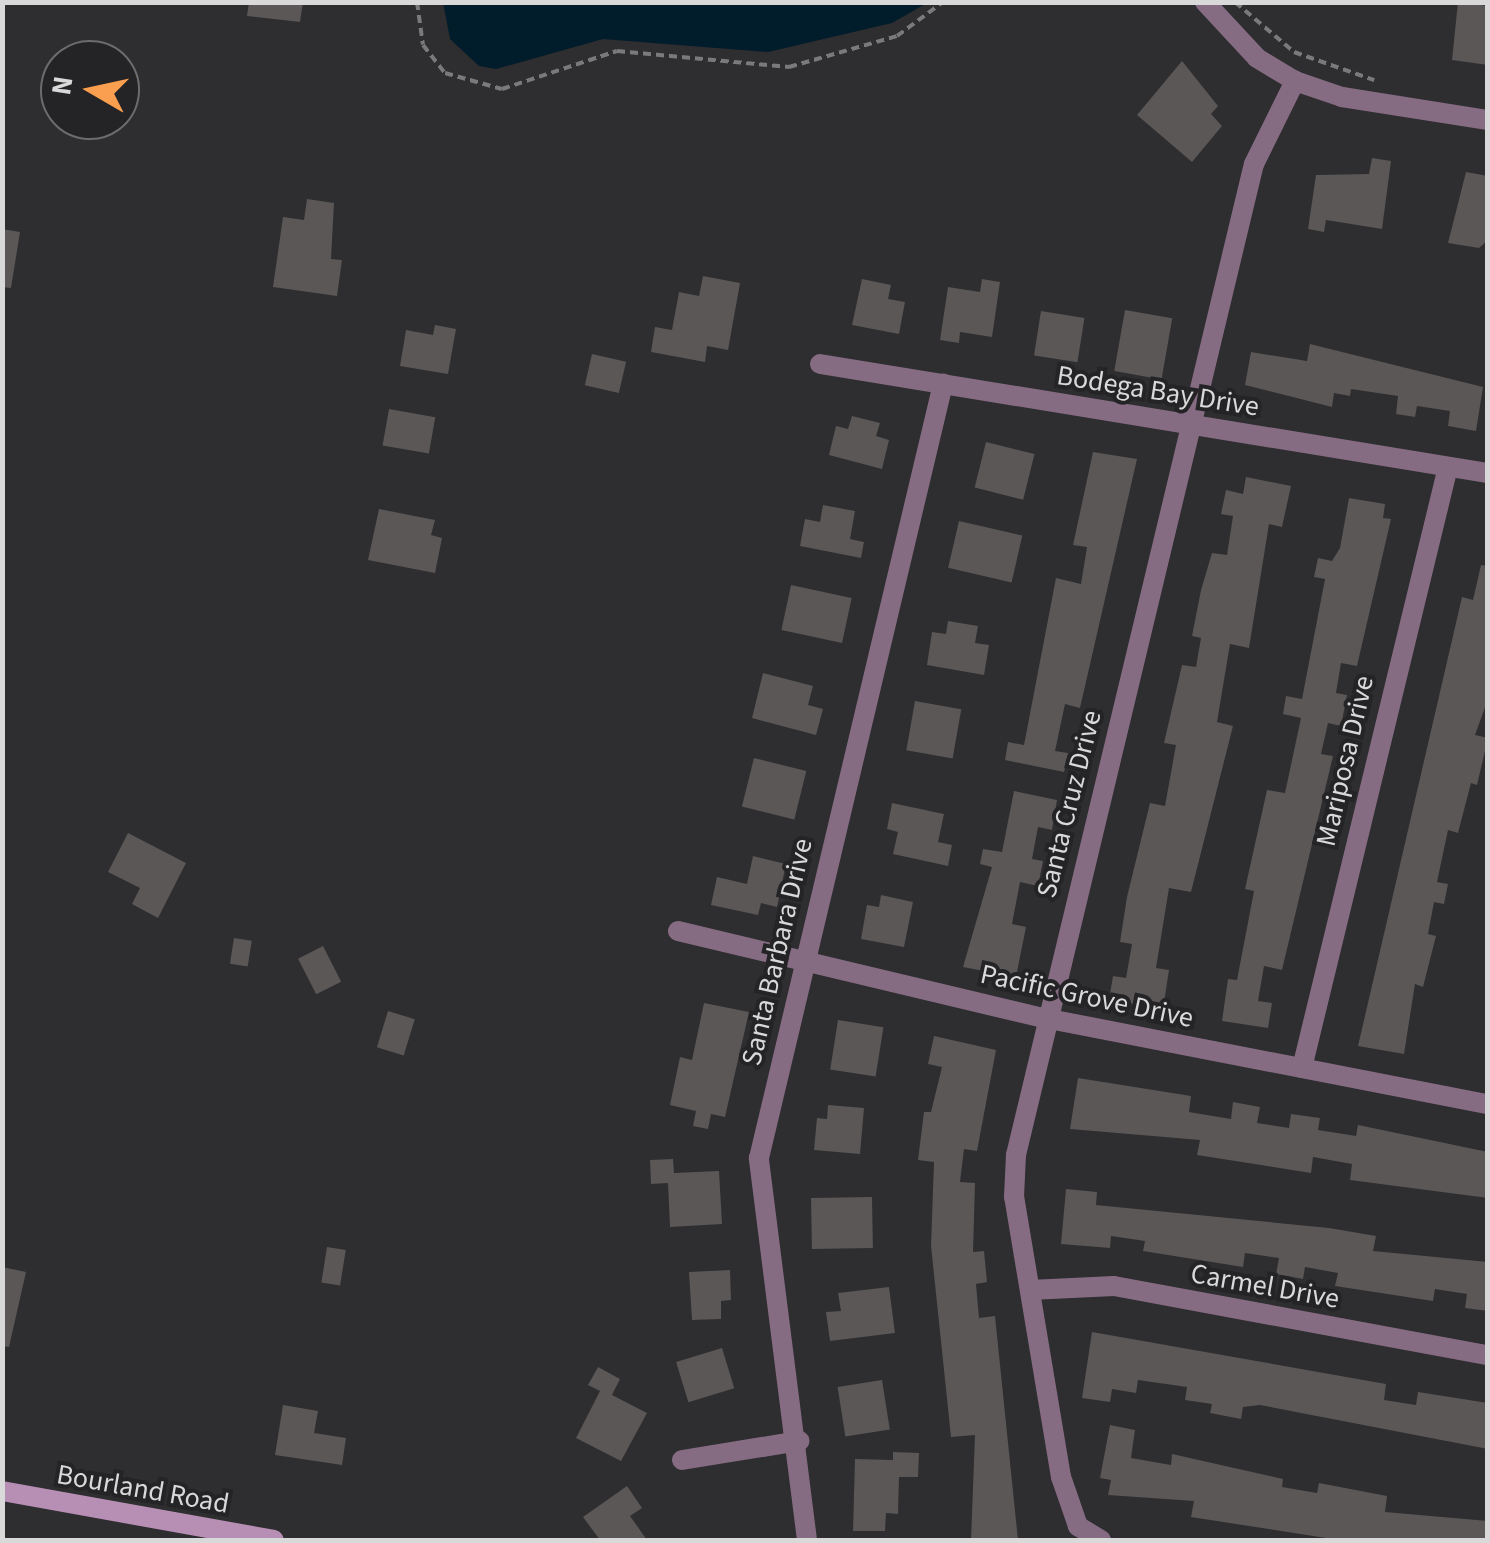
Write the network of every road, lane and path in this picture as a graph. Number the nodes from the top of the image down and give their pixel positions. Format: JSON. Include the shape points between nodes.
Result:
{"nodes":[{"id":1,"x":417,"y":2,"type":"edge"},
{"id":2,"x":943,"y":2,"type":"edge"},
{"id":3,"x":1205,"y":2,"type":"edge"},
{"id":4,"x":1235,"y":2,"type":"edge"},
{"id":5,"x":1295,"y":81,"type":"junction"},
{"id":6,"x":1392,"y":83,"type":"dead end"},
{"id":7,"x":1488,"y":120,"type":"edge"},
{"id":8,"x":820,"y":364,"type":"dead end"},
{"id":9,"x":943,"y":384,"type":"junction"},
{"id":10,"x":1192,"y":424,"type":"junction"},
{"id":11,"x":1448,"y":467,"type":"junction"},
{"id":12,"x":1488,"y":473,"type":"edge"},
{"id":13,"x":678,"y":931,"type":"dead end"},
{"id":14,"x":804,"y":959,"type":"junction"},
{"id":15,"x":1044,"y":1018,"type":"junction"},
{"id":16,"x":1302,"y":1068,"type":"junction"},
{"id":17,"x":1488,"y":1104,"type":"edge"},
{"id":18,"x":1030,"y":1290,"type":"junction"},
{"id":19,"x":1488,"y":1355,"type":"edge"},
{"id":20,"x":799,"y":1441,"type":"junction"},
{"id":21,"x":682,"y":1460,"type":"dead end"},
{"id":22,"x":2,"y":1491,"type":"edge"},
{"id":23,"x":274,"y":1540,"type":"edge"},
{"id":24,"x":807,"y":1540,"type":"edge"},
{"id":25,"x":1101,"y":1540,"type":"edge"}],
"edges":[{"from":1,"to":2,"type":"path","via":[[423,45],[437,65],[463,84],[502,89],[617,50],[789,67],[897,36]]},
{"from":3,"to":5,"type":"street","via":[[1257,58]]},
{"from":4,"to":6,"type":"path","via":[[1294,52]]},
{"from":5,"to":7,"type":"street","via":[[1342,97]]},
{"from":5,"to":10,"type":"street","name":"Santa Cruz Drive","via":[[1254,164]]},
{"from":8,"to":9,"type":"street","name":"Bodega Bay Drive"},
{"from":9,"to":10,"type":"street","name":"Bodega Bay Drive"},
{"from":9,"to":14,"type":"street","name":"Santa Barbara Drive"},
{"from":10,"to":11,"type":"street","name":"Bodega Bay Drive"},
{"from":10,"to":15,"type":"street","name":"Santa Cruz Drive"},
{"from":11,"to":12,"type":"street","name":"Bodega Bay Drive"},
{"from":11,"to":16,"type":"street","name":"Mariposa Drive"},
{"from":13,"to":14,"type":"street","name":"Pacific Grove Drive"},
{"from":14,"to":15,"type":"street","name":"Pacific Grove Drive"},
{"from":14,"to":20,"type":"street","name":"Santa Barbara Drive","via":[[759,1158],[766,1261]]},
{"from":15,"to":16,"type":"street","name":"Pacific Grove Drive"},
{"from":15,"to":18,"type":"street","name":"Santa Cruz Drive","via":[[1016,1156],[1014,1197]]},
{"from":16,"to":17,"type":"street","name":"Pacific Grove Drive"},
{"from":18,"to":19,"type":"street","name":"Carmel Drive","via":[[1114,1286]]},
{"from":18,"to":25,"type":"street","name":"Santa Cruz Drive","via":[[1068,1504],[1078,1526]]},
{"from":20,"to":21,"type":"street"},
{"from":20,"to":24,"type":"street","name":"Santa Barbara Drive"},
{"from":22,"to":23,"type":"main road","name":"Bourland Road"}]}
